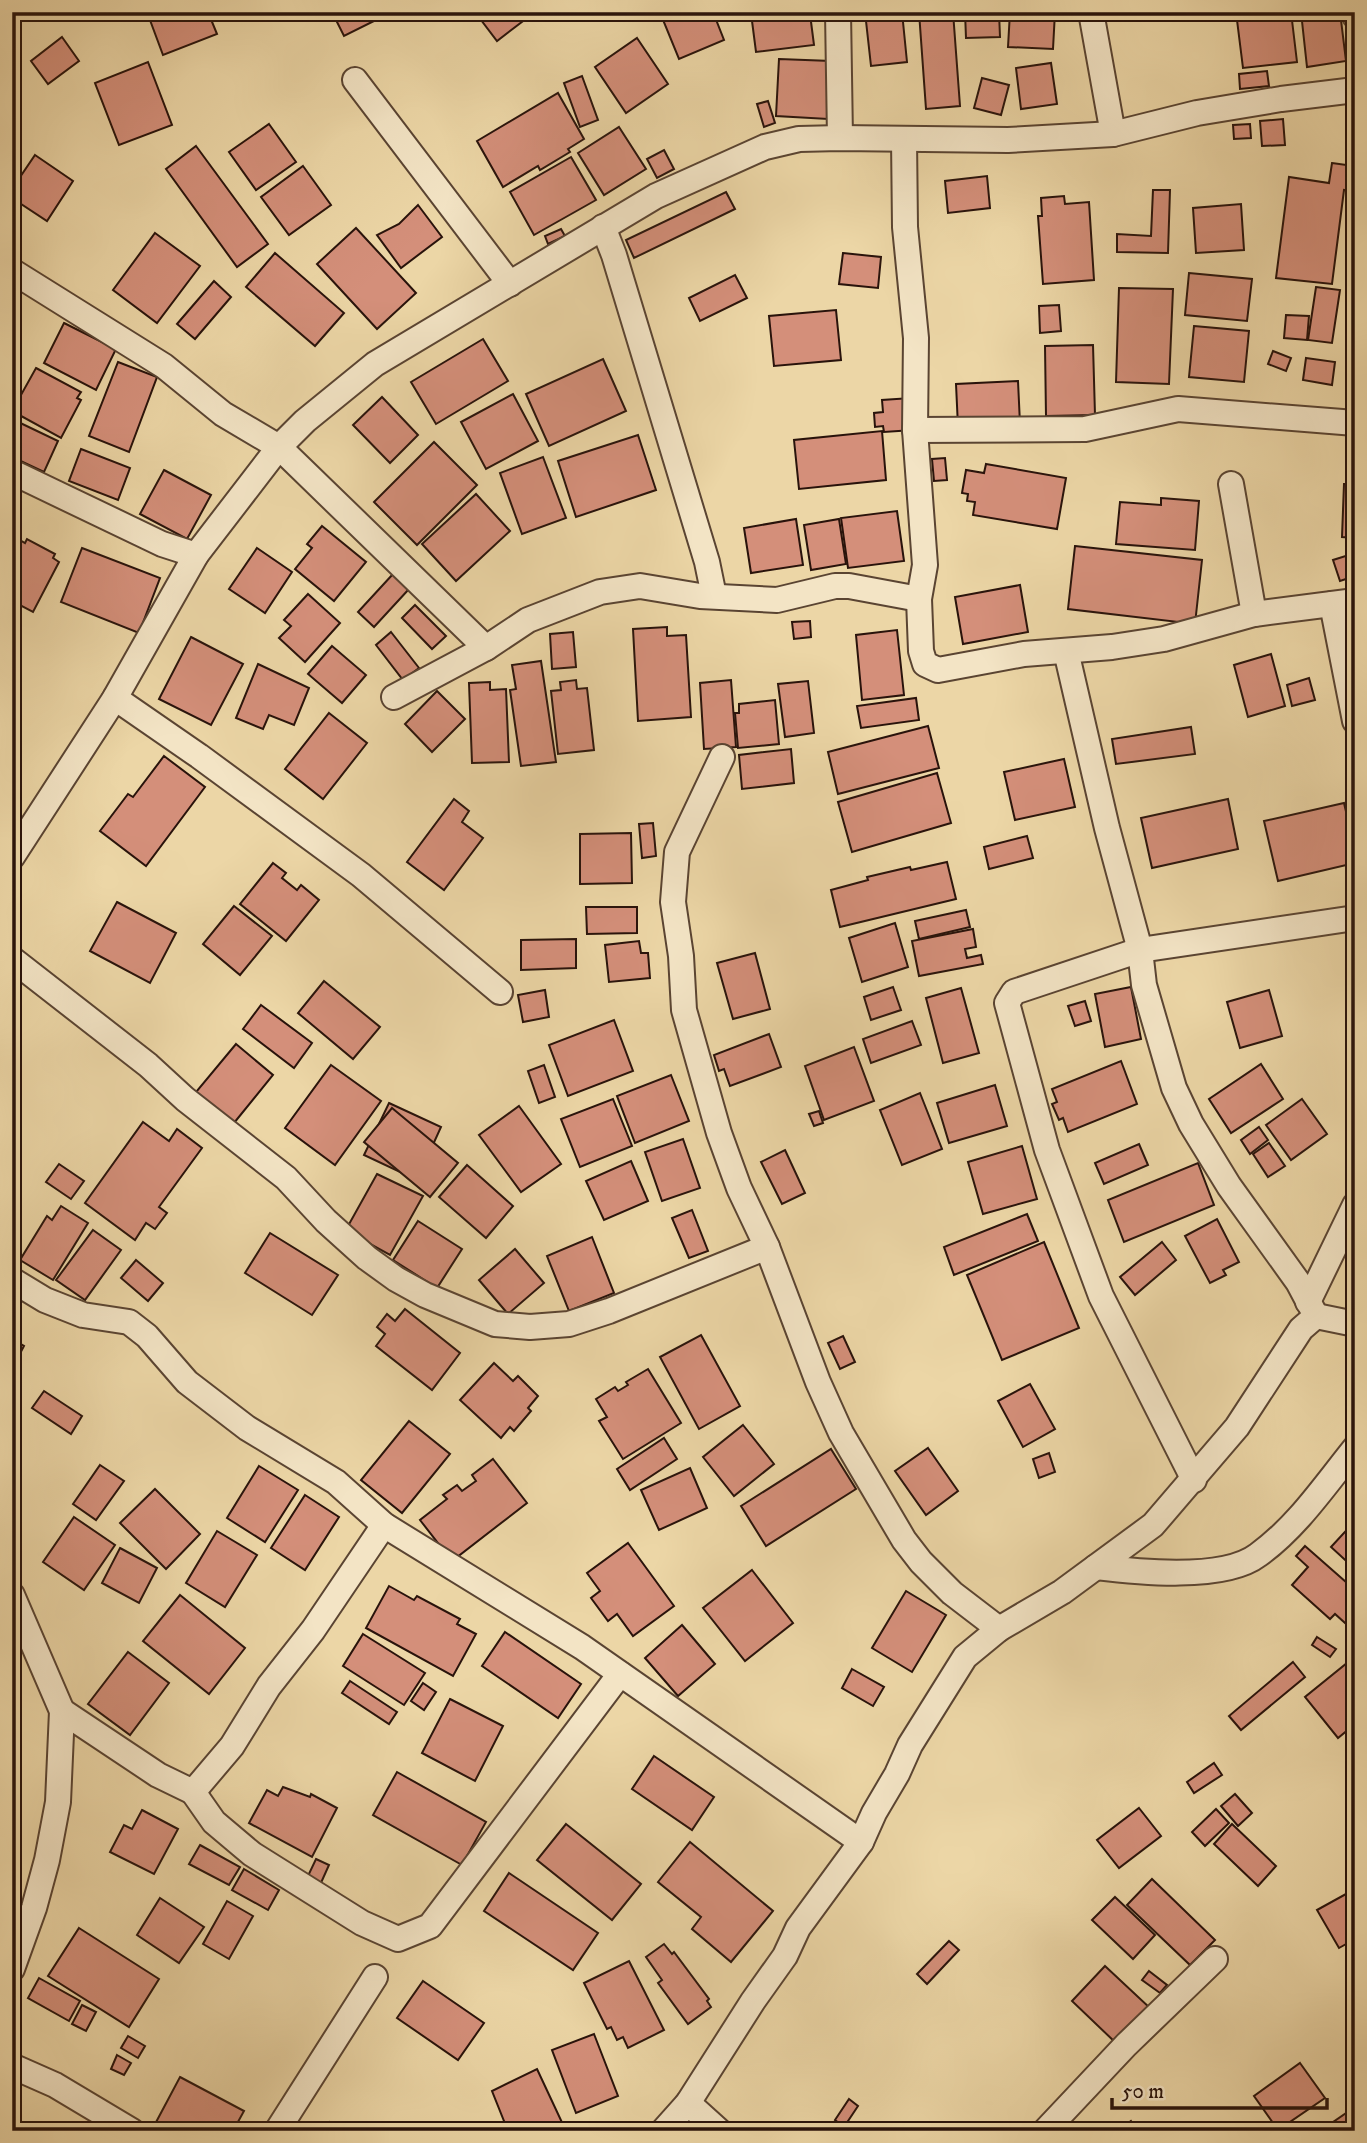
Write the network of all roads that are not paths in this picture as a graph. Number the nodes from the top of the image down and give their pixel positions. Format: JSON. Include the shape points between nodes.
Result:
{"nodes":[{"id":1,"x":838,"y":12,"type":"edge"},
{"id":2,"x":1091,"y":12,"type":"edge"},
{"id":3,"x":355,"y":80,"type":"dead end"},
{"id":4,"x":1355,"y":90,"type":"edge"},
{"id":5,"x":1113,"y":134,"type":"junction"},
{"id":6,"x":840,"y":138,"type":"junction"},
{"id":7,"x":904,"y":139,"type":"junction"},
{"id":8,"x":603,"y":227,"type":"junction"},
{"id":9,"x":12,"y":271,"type":"edge"},
{"id":10,"x":510,"y":284,"type":"junction"},
{"id":11,"x":1355,"y":423,"type":"edge"},
{"id":12,"x":915,"y":430,"type":"junction"},
{"id":13,"x":279,"y":447,"type":"junction"},
{"id":14,"x":12,"y":472,"type":"edge"},
{"id":15,"x":1231,"y":484,"type":"dead end"},
{"id":16,"x":196,"y":555,"type":"junction"},
{"id":17,"x":714,"y":596,"type":"junction"},
{"id":18,"x":919,"y":599,"type":"junction"},
{"id":19,"x":1344,"y":603,"type":"edge"},
{"id":20,"x":1254,"y":614,"type":"junction"},
{"id":21,"x":486,"y":648,"type":"junction"},
{"id":22,"x":1066,"y":651,"type":"junction"},
{"id":23,"x":394,"y":697,"type":"dead end"},
{"id":24,"x":115,"y":698,"type":"junction"},
{"id":25,"x":1355,"y":721,"type":"edge"},
{"id":26,"x":722,"y":757,"type":"dead end"},
{"id":27,"x":12,"y":858,"type":"edge"},
{"id":28,"x":1355,"y":918,"type":"edge"},
{"id":29,"x":1140,"y":950,"type":"junction"},
{"id":30,"x":12,"y":959,"type":"edge"},
{"id":31,"x":500,"y":992,"type":"dead end"},
{"id":32,"x":1355,"y":1205,"type":"edge"},
{"id":33,"x":767,"y":1247,"type":"junction"},
{"id":34,"x":12,"y":1280,"type":"edge"},
{"id":35,"x":1312,"y":1309,"type":"junction"},
{"id":36,"x":1355,"y":1324,"type":"edge"},
{"id":37,"x":1355,"y":1448,"type":"edge"},
{"id":38,"x":1194,"y":1480,"type":"junction"},
{"id":39,"x":384,"y":1525,"type":"junction"},
{"id":40,"x":1096,"y":1566,"type":"junction"},
{"id":41,"x":12,"y":1595,"type":"edge"},
{"id":42,"x":999,"y":1629,"type":"junction"},
{"id":43,"x":620,"y":1674,"type":"junction"},
{"id":44,"x":62,"y":1711,"type":"junction"},
{"id":45,"x":193,"y":1792,"type":"junction"},
{"id":46,"x":861,"y":1842,"type":"junction"},
{"id":47,"x":1215,"y":1959,"type":"dead end"},
{"id":48,"x":12,"y":1969,"type":"edge"},
{"id":49,"x":375,"y":1977,"type":"dead end"},
{"id":50,"x":12,"y":2066,"type":"edge"},
{"id":51,"x":688,"y":2103,"type":"junction"},
{"id":52,"x":132,"y":2131,"type":"edge"},
{"id":53,"x":277,"y":2131,"type":"edge"},
{"id":54,"x":663,"y":2131,"type":"edge"},
{"id":55,"x":719,"y":2131,"type":"edge"},
{"id":56,"x":1045,"y":2131,"type":"edge"}],
"edges":[{"from":1,"to":6,"type":"street"},
{"from":2,"to":5,"type":"street"},
{"from":3,"to":10,"type":"street"},
{"from":4,"to":5,"type":"street","via":[[1197,113]]},
{"from":5,"to":7,"type":"street"},
{"from":6,"to":7,"type":"street"},
{"from":6,"to":8,"type":"street","via":[[799,139],[765,147],[656,196]]},
{"from":7,"to":12,"type":"street","via":[[905,227],[916,338]]},
{"from":8,"to":10,"type":"street"},
{"from":8,"to":17,"type":"street"},
{"from":9,"to":13,"type":"street","via":[[164,366],[223,415]]},
{"from":10,"to":13,"type":"street","via":[[375,364]]},
{"from":11,"to":12,"type":"street","via":[[1178,409],[1085,429]]},
{"from":12,"to":18,"type":"street","via":[[925,565]]},
{"from":13,"to":16,"type":"street"},
{"from":13,"to":21,"type":"street"},
{"from":14,"to":16,"type":"street","via":[[162,544]]},
{"from":15,"to":20,"type":"street"},
{"from":16,"to":24,"type":"street"},
{"from":17,"to":18,"type":"street","via":[[777,600],[849,586]]},
{"from":17,"to":21,"type":"street","via":[[640,586],[600,592],[528,620]]},
{"from":18,"to":22,"type":"street","via":[[921,652],[925,664],[938,670]]},
{"from":19,"to":20,"type":"street"},
{"from":19,"to":25,"type":"street"},
{"from":20,"to":22,"type":"street","via":[[1164,639]]},
{"from":21,"to":23,"type":"street"},
{"from":22,"to":29,"type":"street"},
{"from":24,"to":27,"type":"street"},
{"from":24,"to":31,"type":"street","via":[[361,874]]},
{"from":26,"to":33,"type":"street","via":[[677,852],[673,902],[684,1010],[719,1133]]},
{"from":28,"to":29,"type":"street"},
{"from":29,"to":35,"type":"street","via":[[1144,985],[1174,1088],[1191,1124]]},
{"from":29,"to":38,"type":"street","via":[[1014,992],[1007,1003],[1047,1150],[1101,1296]]},
{"from":30,"to":33,"type":"street","via":[[286,1178],[367,1258],[425,1295],[495,1324],[569,1324]]},
{"from":32,"to":35,"type":"street"},
{"from":33,"to":42,"type":"street","via":[[841,1433],[904,1540],[952,1593]]},
{"from":34,"to":39,"type":"street","via":[[83,1315],[130,1322],[215,1405],[336,1482]]},
{"from":35,"to":36,"type":"street"},
{"from":35,"to":38,"type":"street","via":[[1237,1427]]},
{"from":37,"to":40,"type":"street","via":[[1288,1528],[1256,1557],[1225,1568],[1186,1573]]},
{"from":38,"to":40,"type":"street","via":[[1153,1525]]},
{"from":39,"to":43,"type":"street"},
{"from":39,"to":45,"type":"street","via":[[269,1686],[232,1746]]},
{"from":40,"to":42,"type":"street"},
{"from":41,"to":44,"type":"street"},
{"from":42,"to":46,"type":"street","via":[[965,1657],[943,1689]]},
{"from":43,"to":45,"type":"street","via":[[430,1926],[398,1939],[362,1923],[252,1854],[214,1822]]},
{"from":43,"to":46,"type":"street"},
{"from":44,"to":45,"type":"street","via":[[158,1775]]},
{"from":44,"to":48,"type":"street","via":[[58,1802],[47,1860]]},
{"from":46,"to":51,"type":"street","via":[[798,1928],[785,1956]]},
{"from":47,"to":56,"type":"street"},
{"from":49,"to":53,"type":"street"},
{"from":50,"to":52,"type":"street","via":[[55,2085]]},
{"from":51,"to":54,"type":"street"},
{"from":51,"to":55,"type":"street"}]}
